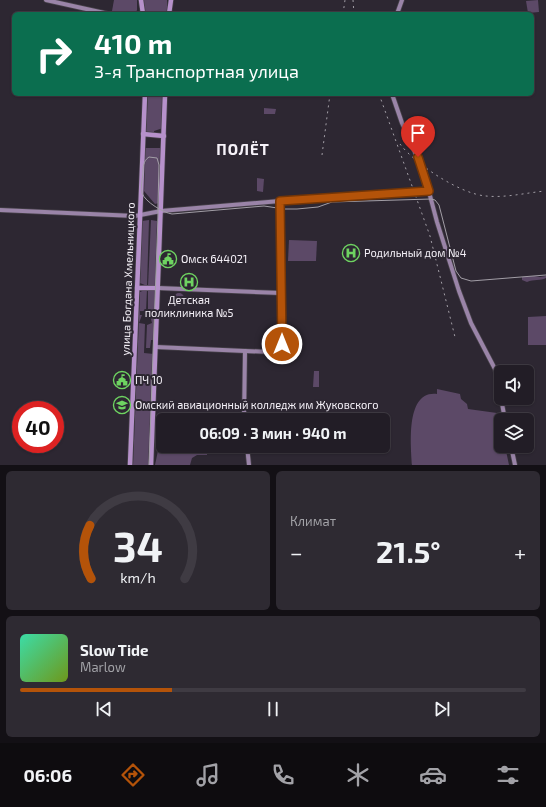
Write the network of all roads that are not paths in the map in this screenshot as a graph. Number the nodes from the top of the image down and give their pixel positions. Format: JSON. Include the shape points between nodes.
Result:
{"nodes":[{"id":1,"x":46,"y":0,"type":"edge"},
{"id":2,"x":141,"y":0,"type":"edge"},
{"id":3,"x":171,"y":0,"type":"edge"},
{"id":4,"x":402,"y":0,"type":"edge"},
{"id":5,"x":100,"y":12,"type":"edge"},
{"id":6,"x":141,"y":12,"type":"edge"},
{"id":7,"x":169,"y":12,"type":"edge"},
{"id":8,"x":398,"y":12,"type":"edge"},
{"id":9,"x":145,"y":96,"type":"edge"},
{"id":10,"x":165,"y":96,"type":"edge"},
{"id":11,"x":393,"y":96,"type":"edge"},
{"id":12,"x":143,"y":134,"type":"junction"},
{"id":13,"x":164,"y":136,"type":"junction"},
{"id":14,"x":429,"y":191,"type":"junction"},
{"id":15,"x":280,"y":201,"type":"junction"},
{"id":16,"x":0,"y":210,"type":"edge"},
{"id":17,"x":161,"y":211,"type":"junction"},
{"id":18,"x":139,"y":215,"type":"junction"},
{"id":19,"x":137,"y":288,"type":"junction"},
{"id":20,"x":158,"y":288,"type":"junction"},
{"id":21,"x":281,"y":293,"type":"junction"},
{"id":22,"x":156,"y":347,"type":"junction"},
{"id":23,"x":245,"y":351,"type":"junction"},
{"id":24,"x":494,"y":368,"type":"edge"},
{"id":25,"x":244,"y":413,"type":"edge"},
{"id":26,"x":248,"y":453,"type":"edge"},
{"id":27,"x":512,"y":453,"type":"edge"},
{"id":28,"x":130,"y":465,"type":"edge"},
{"id":29,"x":151,"y":465,"type":"edge"},
{"id":30,"x":249,"y":465,"type":"edge"},
{"id":31,"x":515,"y":465,"type":"edge"}],
"edges":[{"from":1,"to":5,"type":"main road"},
{"from":2,"to":6,"type":"main road"},
{"from":3,"to":7,"type":"main road"},
{"from":4,"to":8,"type":"main road"},
{"from":9,"to":12,"type":"main road","name":"улица Богдана Хмельницкого"},
{"from":10,"to":13,"type":"main road"},
{"from":11,"to":14,"type":"main road"},
{"from":12,"to":13,"type":"main road"},
{"from":12,"to":18,"type":"main road","name":"улица Богдана Хмельницкого"},
{"from":13,"to":17,"type":"main road"},
{"from":14,"to":15,"type":"main road"},
{"from":14,"to":24,"type":"main road","via":[[461,296],[471,323]]},
{"from":15,"to":17,"type":"main road"},
{"from":15,"to":21,"type":"main road"},
{"from":16,"to":18,"type":"main road"},
{"from":17,"to":18,"type":"main road"},
{"from":17,"to":20,"type":"main road"},
{"from":18,"to":19,"type":"main road","name":"улица Богдана Хмельницкого"},
{"from":19,"to":20,"type":"main road"},
{"from":19,"to":28,"type":"main road","name":"улица Богдана Хмельницкого"},
{"from":20,"to":21,"type":"main road"},
{"from":20,"to":22,"type":"main road"},
{"from":21,"to":23,"type":"main road","via":[[281,348],[278,352]]},
{"from":22,"to":23,"type":"main road"},
{"from":22,"to":29,"type":"main road"},
{"from":23,"to":25,"type":"main road"},
{"from":26,"to":30,"type":"main road"},
{"from":27,"to":31,"type":"main road"}]}
